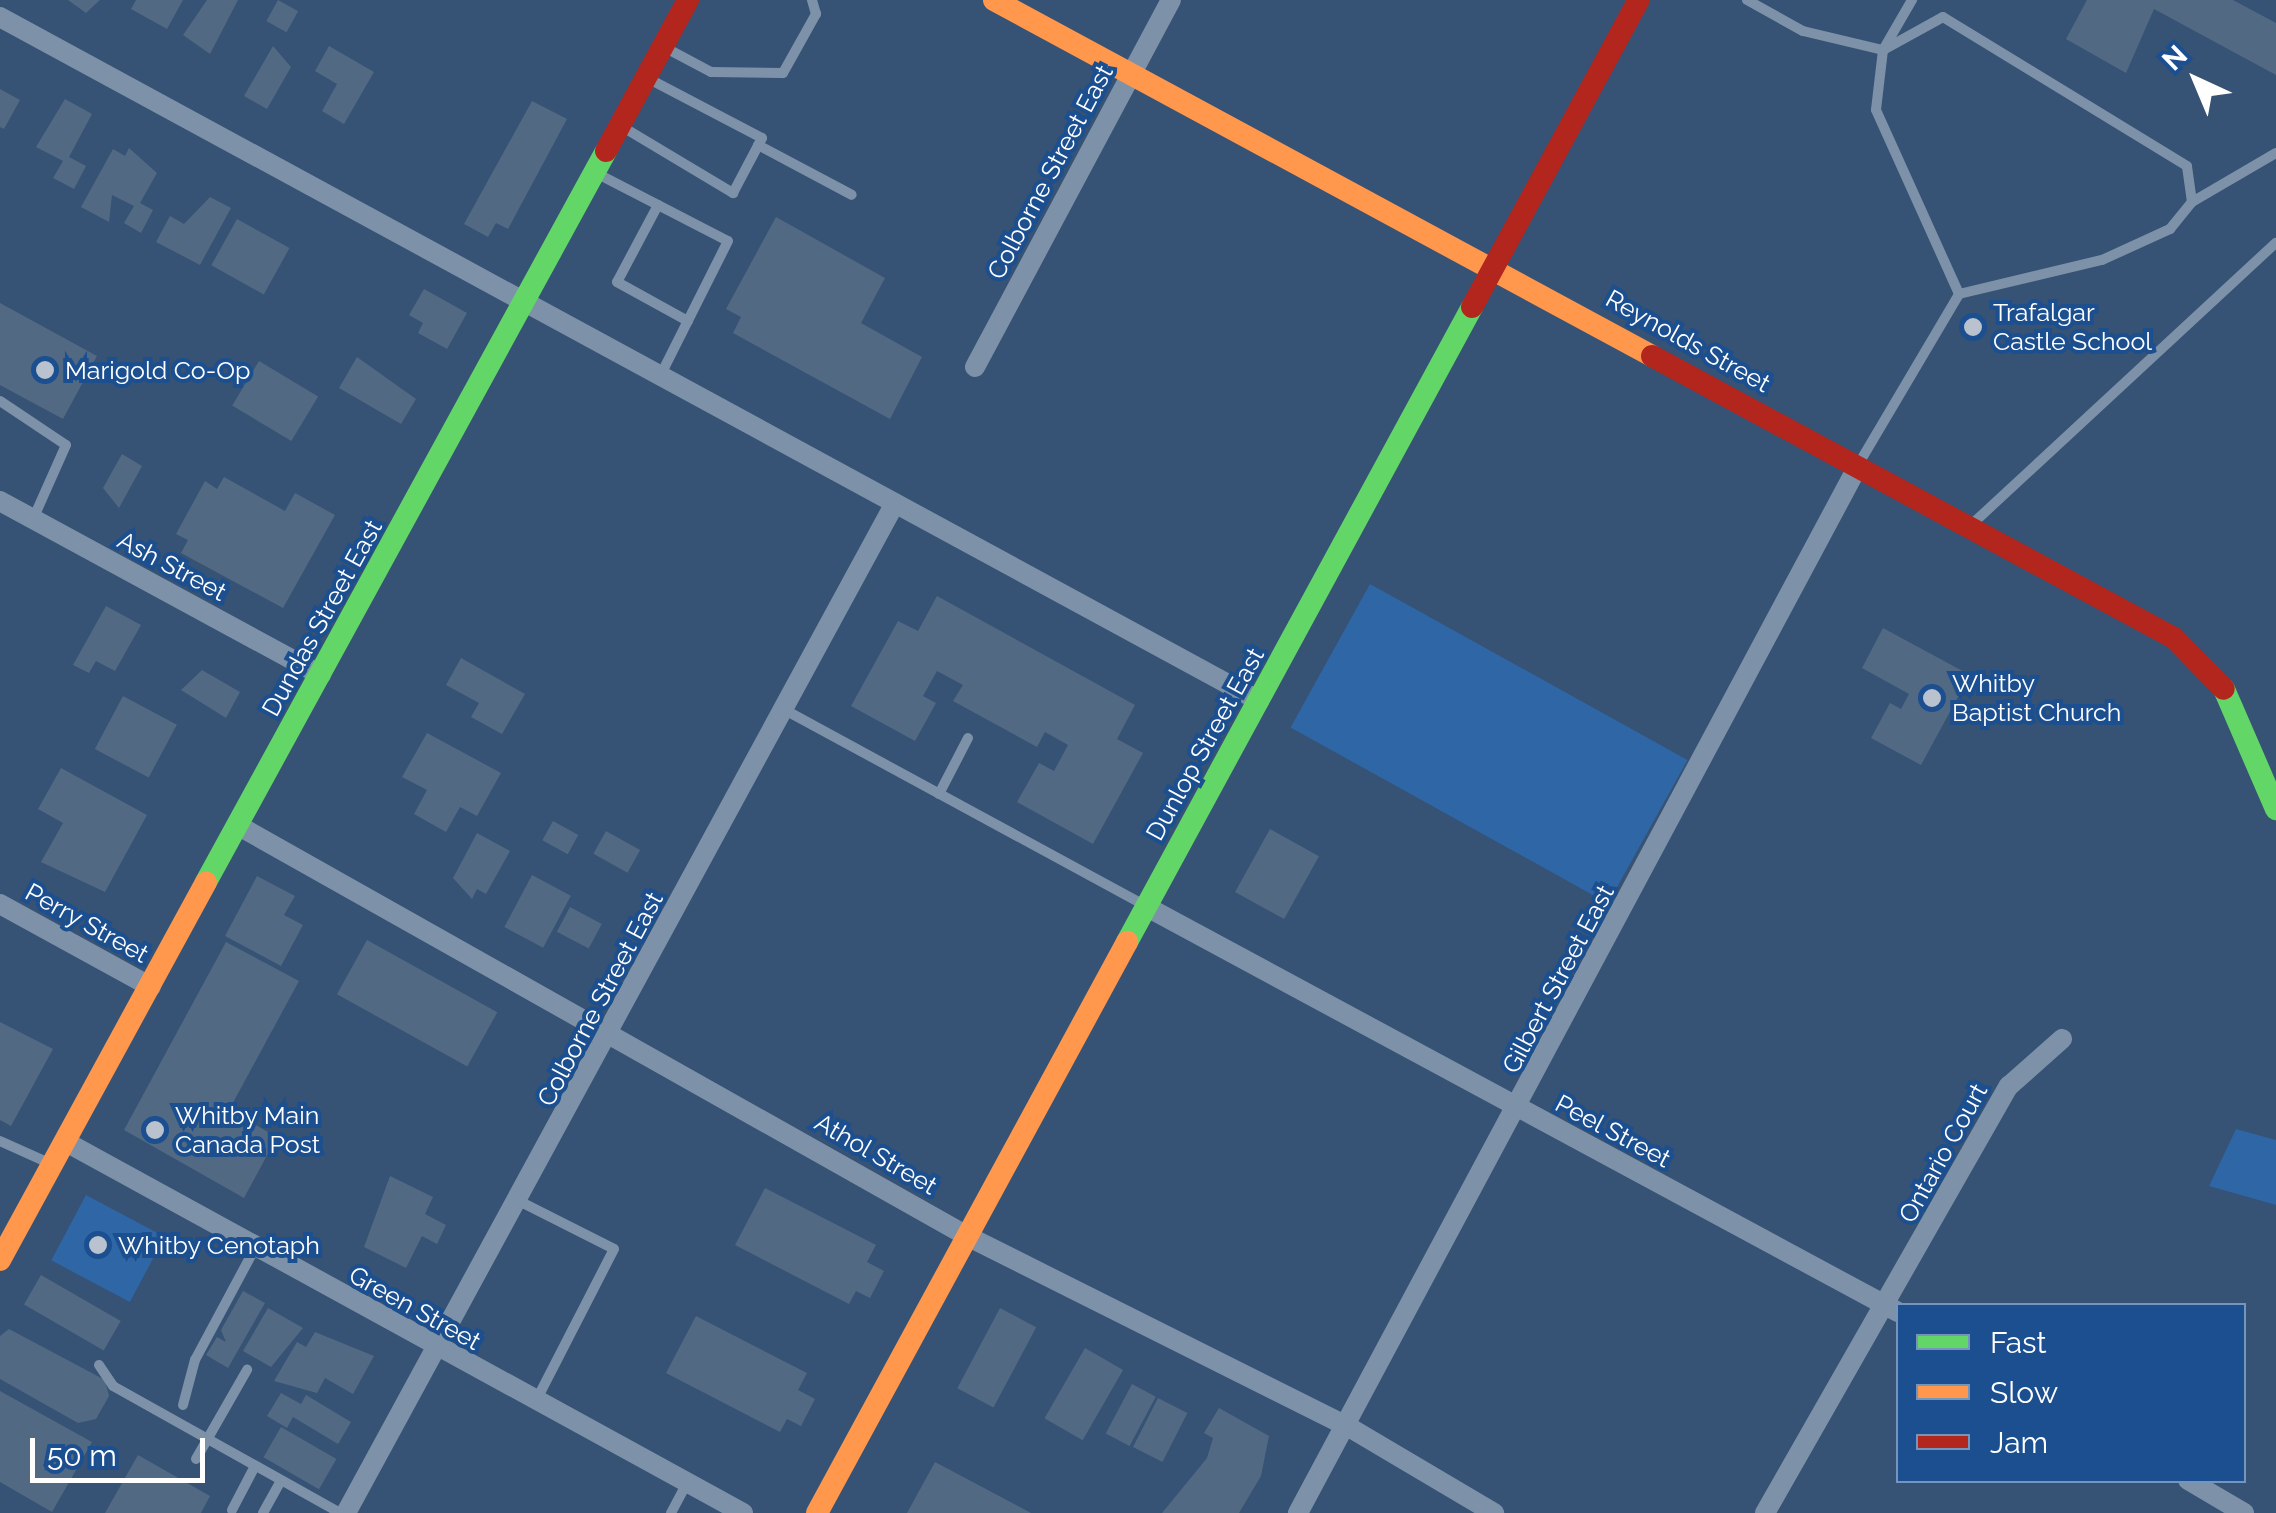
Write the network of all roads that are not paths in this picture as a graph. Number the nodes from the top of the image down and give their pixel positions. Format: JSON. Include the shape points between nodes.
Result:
{"nodes":[{"id":1,"x":688,"y":0,"type":"edge"},
{"id":2,"x":812,"y":0,"type":"edge"},
{"id":3,"x":994,"y":0,"type":"edge"},
{"id":4,"x":1171,"y":0,"type":"edge"},
{"id":5,"x":1640,"y":0,"type":"edge"},
{"id":6,"x":1747,"y":0,"type":"edge"},
{"id":7,"x":1912,"y":0,"type":"edge"},
{"id":8,"x":0,"y":17,"type":"edge"},
{"id":9,"x":663,"y":47,"type":"junction"},
{"id":10,"x":1884,"y":50,"type":"junction"},
{"id":11,"x":1130,"y":74,"type":"junction"},
{"id":12,"x":646,"y":78,"type":"junction"},
{"id":13,"x":620,"y":126,"type":"junction"},
{"id":14,"x":758,"y":145,"type":"junction"},
{"id":15,"x":2276,"y":153,"type":"edge"},
{"id":16,"x":595,"y":173,"type":"junction"},
{"id":17,"x":852,"y":195,"type":"dead end"},
{"id":18,"x":2192,"y":202,"type":"junction"},
{"id":19,"x":658,"y":205,"type":"junction"},
{"id":20,"x":2276,"y":244,"type":"edge"},
{"id":21,"x":1496,"y":268,"type":"junction"},
{"id":22,"x":1959,"y":294,"type":"junction"},
{"id":23,"x":524,"y":302,"type":"junction"},
{"id":24,"x":688,"y":321,"type":"junction"},
{"id":25,"x":974,"y":368,"type":"dead end"},
{"id":26,"x":660,"y":376,"type":"junction"},
{"id":27,"x":0,"y":401,"type":"edge"},
{"id":28,"x":1858,"y":466,"type":"junction"},
{"id":29,"x":0,"y":501,"type":"edge"},
{"id":30,"x":893,"y":507,"type":"junction"},
{"id":31,"x":33,"y":519,"type":"junction"},
{"id":32,"x":1969,"y":527,"type":"junction"},
{"id":33,"x":321,"y":676,"type":"junction"},
{"id":34,"x":1259,"y":701,"type":"junction"},
{"id":35,"x":785,"y":710,"type":"junction"},
{"id":36,"x":968,"y":738,"type":"dead end"},
{"id":37,"x":939,"y":794,"type":"junction"},
{"id":38,"x":2276,"y":809,"type":"edge"},
{"id":39,"x":239,"y":826,"type":"junction"},
{"id":40,"x":0,"y":904,"type":"edge"},
{"id":41,"x":1147,"y":907,"type":"junction"},
{"id":42,"x":151,"y":987,"type":"junction"},
{"id":43,"x":612,"y":1030,"type":"junction"},
{"id":44,"x":2062,"y":1039,"type":"dead end"},
{"id":45,"x":1517,"y":1108,"type":"junction"},
{"id":46,"x":0,"y":1142,"type":"edge"},
{"id":47,"x":66,"y":1142,"type":"junction"},
{"id":48,"x":53,"y":1164,"type":"junction"},
{"id":49,"x":519,"y":1201,"type":"junction"},
{"id":50,"x":10,"y":1218,"type":"edge"},
{"id":51,"x":967,"y":1236,"type":"junction"},
{"id":52,"x":255,"y":1248,"type":"junction"},
{"id":53,"x":0,"y":1260,"type":"edge"},
{"id":54,"x":1891,"y":1308,"type":"edge"},
{"id":55,"x":438,"y":1350,"type":"junction"},
{"id":56,"x":99,"y":1365,"type":"dead end"},
{"id":57,"x":247,"y":1370,"type":"dead end"},
{"id":58,"x":536,"y":1402,"type":"junction"},
{"id":59,"x":183,"y":1405,"type":"dead end"},
{"id":60,"x":1346,"y":1426,"type":"junction"},
{"id":61,"x":207,"y":1438,"type":"junction"},
{"id":62,"x":196,"y":1458,"type":"dead end"},
{"id":63,"x":256,"y":1466,"type":"junction"},
{"id":64,"x":281,"y":1480,"type":"junction"},
{"id":65,"x":687,"y":1483,"type":"junction"},
{"id":66,"x":2193,"y":1483,"type":"edge"},
{"id":67,"x":232,"y":1510,"type":"dead end"},
{"id":68,"x":2239,"y":1512,"type":"edge"},
{"id":69,"x":264,"y":1513,"type":"edge"},
{"id":70,"x":343,"y":1513,"type":"edge"},
{"id":71,"x":671,"y":1513,"type":"edge"},
{"id":72,"x":743,"y":1513,"type":"edge"},
{"id":73,"x":817,"y":1513,"type":"edge"},
{"id":74,"x":1298,"y":1513,"type":"edge"},
{"id":75,"x":1494,"y":1513,"type":"edge"},
{"id":76,"x":1765,"y":1513,"type":"edge"}],
"edges":[{"from":1,"to":9,"type":"street","name":"Dundas Street East"},
{"from":2,"to":9,"type":"lane","via":[[816,14],[783,73],[711,72]]},
{"from":3,"to":11,"type":"street","name":"Reynolds Street"},
{"from":4,"to":11,"type":"street","name":"Colborne Street East"},
{"from":5,"to":21,"type":"street","name":"Dunlop Street East"},
{"from":6,"to":10,"type":"lane","via":[[1804,31]]},
{"from":7,"to":10,"type":"lane"},
{"from":8,"to":23,"type":"street"},
{"from":9,"to":12,"type":"street","name":"Dundas Street East"},
{"from":10,"to":18,"type":"lane","via":[[1943,16],[2186,166]]},
{"from":10,"to":22,"type":"lane","via":[[1876,110]]},
{"from":11,"to":21,"type":"street","name":"Reynolds Street"},
{"from":11,"to":25,"type":"street","name":"Colborne Street East"},
{"from":12,"to":13,"type":"street","name":"Dundas Street East"},
{"from":12,"to":14,"type":"lane","via":[[762,138]]},
{"from":13,"to":14,"type":"lane","via":[[734,194]]},
{"from":13,"to":16,"type":"street","name":"Dundas Street East"},
{"from":14,"to":17,"type":"lane"},
{"from":15,"to":18,"type":"lane"},
{"from":16,"to":19,"type":"lane"},
{"from":16,"to":23,"type":"street","name":"Dundas Street East"},
{"from":18,"to":22,"type":"lane","via":[[2170,229],[2102,260]]},
{"from":19,"to":24,"type":"lane","via":[[728,241]]},
{"from":19,"to":24,"type":"lane","via":[[617,282]]},
{"from":20,"to":32,"type":"lane"},
{"from":21,"to":28,"type":"street","name":"Reynolds Street"},
{"from":21,"to":34,"type":"street","name":"Dunlop Street East"},
{"from":22,"to":28,"type":"lane"},
{"from":23,"to":26,"type":"street"},
{"from":23,"to":33,"type":"street","name":"Dundas Street East"},
{"from":24,"to":26,"type":"lane"},
{"from":26,"to":30,"type":"street"},
{"from":27,"to":31,"type":"lane","via":[[66,445]]},
{"from":28,"to":32,"type":"street","name":"Reynolds Street"},
{"from":28,"to":45,"type":"street","name":"Gilbert Street East"},
{"from":29,"to":31,"type":"street","name":"Ash Street"},
{"from":30,"to":34,"type":"street"},
{"from":30,"to":35,"type":"street","name":"Colborne Street East"},
{"from":31,"to":33,"type":"street","name":"Ash Street"},
{"from":32,"to":38,"type":"street","name":"Reynolds Street","via":[[2174,638],[2222,685]]},
{"from":33,"to":39,"type":"street","name":"Dundas Street East"},
{"from":34,"to":41,"type":"street","name":"Dunlop Street East"},
{"from":35,"to":37,"type":"lane"},
{"from":35,"to":43,"type":"street","name":"Colborne Street East"},
{"from":36,"to":37,"type":"lane"},
{"from":37,"to":41,"type":"lane"},
{"from":39,"to":42,"type":"street","name":"Dundas Street East"},
{"from":39,"to":43,"type":"street","name":"Athol Street"},
{"from":40,"to":42,"type":"street","name":"Perry Street"},
{"from":41,"to":45,"type":"street","name":"Peel Street"},
{"from":41,"to":51,"type":"street","name":"Dunlop Street East"},
{"from":42,"to":47,"type":"street","name":"Dundas Street East"},
{"from":43,"to":49,"type":"street","name":"Colborne Street East"},
{"from":43,"to":51,"type":"street","name":"Athol Street"},
{"from":44,"to":54,"type":"street","name":"Ontario Court","via":[[2009,1086]]},
{"from":45,"to":54,"type":"street","name":"Peel Street"},
{"from":45,"to":60,"type":"street","name":"Gilbert Street East"},
{"from":46,"to":48,"type":"lane"},
{"from":47,"to":48,"type":"street","name":"Dundas Street East"},
{"from":47,"to":52,"type":"street","name":"Green Street"},
{"from":48,"to":50,"type":"street","name":"Dundas Street East"},
{"from":49,"to":55,"type":"street","name":"Colborne Street East"},
{"from":49,"to":58,"type":"lane","via":[[614,1249]]},
{"from":50,"to":53,"type":"street","name":"Dundas Street East"},
{"from":51,"to":60,"type":"street","name":"Athol Street"},
{"from":51,"to":73,"type":"street","name":"Dunlop Street East"},
{"from":52,"to":55,"type":"street","name":"Green Street"},
{"from":52,"to":59,"type":"lane","via":[[195,1360]]},
{"from":54,"to":76,"type":"street","name":"Ontario Court"},
{"from":55,"to":58,"type":"street","name":"Green Street"},
{"from":55,"to":70,"type":"street","name":"Colborne Street East"},
{"from":56,"to":61,"type":"lane","via":[[113,1386]]},
{"from":57,"to":61,"type":"lane"},
{"from":58,"to":65,"type":"street","name":"Green Street"},
{"from":60,"to":74,"type":"street","name":"Gilbert Street East"},
{"from":60,"to":75,"type":"street","name":"Athol Street"},
{"from":61,"to":62,"type":"lane"},
{"from":61,"to":63,"type":"lane"},
{"from":63,"to":64,"type":"lane"},
{"from":63,"to":67,"type":"lane"},
{"from":64,"to":69,"type":"lane"},
{"from":64,"to":70,"type":"lane"},
{"from":65,"to":71,"type":"lane"},
{"from":65,"to":72,"type":"street","name":"Green Street"},
{"from":66,"to":68,"type":"street"}]}
